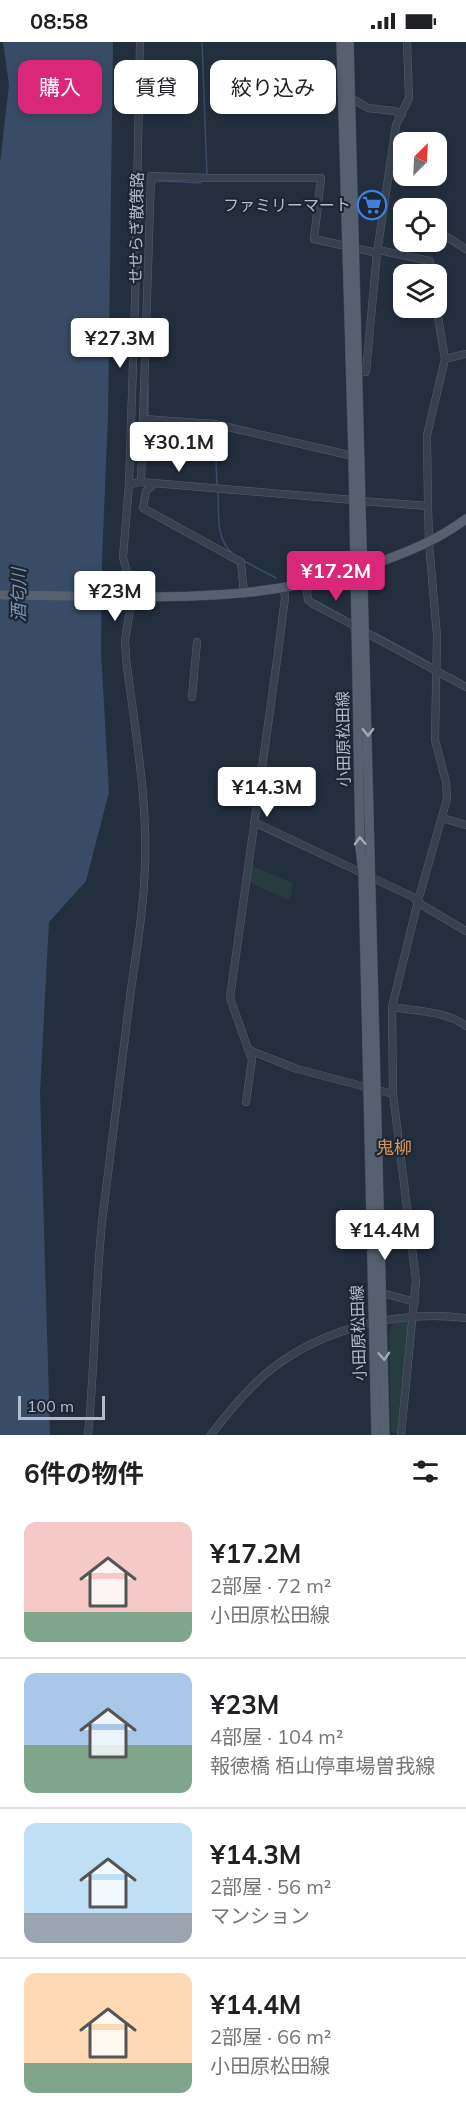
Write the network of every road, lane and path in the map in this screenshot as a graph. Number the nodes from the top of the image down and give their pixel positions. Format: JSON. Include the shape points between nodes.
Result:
{"nodes":[{"id":1,"x":140,"y":42,"type":"edge"},
{"id":2,"x":341,"y":42,"type":"edge"},
{"id":3,"x":349,"y":42,"type":"edge"},
{"id":4,"x":407,"y":42,"type":"edge"},
{"id":5,"x":351,"y":98,"type":"junction"},
{"id":6,"x":402,"y":114,"type":"junction"},
{"id":7,"x":447,"y":237,"type":"edge"},
{"id":8,"x":351,"y":247,"type":"junction"},
{"id":9,"x":466,"y":249,"type":"edge"},
{"id":10,"x":378,"y":252,"type":"junction"},
{"id":11,"x":430,"y":264,"type":"edge"},
{"id":12,"x":438,"y":318,"type":"edge"},
{"id":13,"x":466,"y":354,"type":"edge"},
{"id":14,"x":445,"y":359,"type":"junction"},
{"id":15,"x":358,"y":372,"type":"junction"},
{"id":16,"x":144,"y":419,"type":"junction"},
{"id":17,"x":353,"y":456,"type":"junction"},
{"id":18,"x":141,"y":482,"type":"junction"},
{"id":19,"x":155,"y":483,"type":"junction"},
{"id":20,"x":129,"y":484,"type":"junction"},
{"id":21,"x":357,"y":500,"type":"junction"},
{"id":22,"x":428,"y":506,"type":"junction"},
{"id":23,"x":466,"y":519,"type":"edge"},
{"id":24,"x":429,"y":543,"type":"junction"},
{"id":25,"x":359,"y":569,"type":"junction"},
{"id":26,"x":130,"y":584,"type":"dead end"},
{"id":27,"x":303,"y":584,"type":"junction"},
{"id":28,"x":285,"y":587,"type":"junction"},
{"id":29,"x":244,"y":594,"type":"junction"},
{"id":30,"x":0,"y":595,"type":"edge"},
{"id":31,"x":135,"y":600,"type":"junction"},
{"id":32,"x":361,"y":629,"type":"junction"},
{"id":33,"x":197,"y":642,"type":"dead end"},
{"id":34,"x":437,"y":673,"type":"junction"},
{"id":35,"x":466,"y":687,"type":"edge"},
{"id":36,"x":192,"y":697,"type":"dead end"},
{"id":37,"x":442,"y":818,"type":"junction"},
{"id":38,"x":254,"y":822,"type":"junction"},
{"id":39,"x":466,"y":825,"type":"edge"},
{"id":40,"x":367,"y":875,"type":"junction"},
{"id":41,"x":418,"y":901,"type":"junction"},
{"id":42,"x":466,"y":931,"type":"edge"},
{"id":43,"x":392,"y":1007,"type":"junction"},
{"id":44,"x":466,"y":1026,"type":"edge"},
{"id":45,"x":249,"y":1050,"type":"junction"},
{"id":46,"x":372,"y":1089,"type":"junction"},
{"id":47,"x":393,"y":1095,"type":"junction"},
{"id":48,"x":246,"y":1102,"type":"dead end"},
{"id":49,"x":387,"y":1294,"type":"dead end"},
{"id":50,"x":415,"y":1302,"type":"junction"},
{"id":51,"x":414,"y":1316,"type":"junction"},
{"id":52,"x":466,"y":1317,"type":"edge"},
{"id":53,"x":378,"y":1322,"type":"junction"},
{"id":54,"x":88,"y":1435,"type":"edge"},
{"id":55,"x":211,"y":1435,"type":"edge"},
{"id":56,"x":376,"y":1435,"type":"edge"},
{"id":57,"x":385,"y":1435,"type":"edge"},
{"id":58,"x":401,"y":1435,"type":"edge"}],
"edges":[{"from":1,"to":20,"type":"street","name":"せせらぎ散策路"},
{"from":2,"to":8,"type":"main road","name":"小田原松田線"},
{"from":3,"to":5,"type":"main road","name":"小田原松田線"},
{"from":4,"to":6,"type":"street","via":[[409,98]]},
{"from":5,"to":6,"type":"street","via":[[368,108]]},
{"from":5,"to":8,"type":"main road","name":"小田原松田線"},
{"from":6,"to":10,"type":"street","via":[[396,124]]},
{"from":7,"to":9,"type":"street"},
{"from":8,"to":10,"type":"street"},
{"from":8,"to":15,"type":"main road","name":"小田原松田線"},
{"from":8,"to":16,"type":"street","via":[[314,239],[321,178],[151,176]]},
{"from":8,"to":17,"type":"main road","name":"小田原松田線"},
{"from":10,"to":11,"type":"street"},
{"from":10,"to":15,"type":"street","via":[[366,372]]},
{"from":12,"to":14,"type":"street"},
{"from":13,"to":14,"type":"street"},
{"from":14,"to":22,"type":"street","via":[[427,435]]},
{"from":15,"to":21,"type":"main road","name":"小田原松田線"},
{"from":16,"to":17,"type":"street","via":[[188,426],[215,424]]},
{"from":16,"to":18,"type":"street"},
{"from":17,"to":21,"type":"main road","name":"小田原松田線"},
{"from":18,"to":19,"type":"street"},
{"from":18,"to":20,"type":"street"},
{"from":19,"to":21,"type":"street"},
{"from":19,"to":29,"type":"street","via":[[146,491],[143,508],[241,562]]},
{"from":20,"to":26,"type":"street","name":"せせらぎ散策路","via":[[123,557]]},
{"from":21,"to":22,"type":"street"},
{"from":21,"to":25,"type":"main road","name":"小田原松田線"},
{"from":22,"to":24,"type":"street"},
{"from":23,"to":24,"type":"main road"},
{"from":24,"to":25,"type":"main road"},
{"from":24,"to":34,"type":"street"},
{"from":25,"to":27,"type":"main road"},
{"from":25,"to":32,"type":"main road","name":"小田原松田線"},
{"from":27,"to":28,"type":"main road"},
{"from":27,"to":32,"type":"street","via":[[313,604]]},
{"from":28,"to":29,"type":"main road"},
{"from":28,"to":38,"type":"street"},
{"from":29,"to":31,"type":"main road"},
{"from":30,"to":31,"type":"main road","bridge":true},
{"from":31,"to":54,"type":"street","via":[[125,640],[142,795],[144,884],[99,1253]]},
{"from":32,"to":34,"type":"street"},
{"from":32,"to":40,"type":"main road","name":"小田原松田線"},
{"from":33,"to":36,"type":"street"},
{"from":34,"to":35,"type":"street"},
{"from":34,"to":37,"type":"street","via":[[435,740],[447,799]]},
{"from":37,"to":39,"type":"street"},
{"from":37,"to":41,"type":"street"},
{"from":38,"to":40,"type":"street"},
{"from":38,"to":45,"type":"street","via":[[230,998]]},
{"from":40,"to":41,"type":"street"},
{"from":40,"to":46,"type":"main road","name":"小田原松田線"},
{"from":41,"to":42,"type":"street"},
{"from":41,"to":43,"type":"street"},
{"from":43,"to":44,"type":"street","via":[[446,1016]]},
{"from":43,"to":47,"type":"street"},
{"from":45,"to":46,"type":"street","via":[[297,1069]]},
{"from":45,"to":48,"type":"street","via":[[252,1060]]},
{"from":46,"to":47,"type":"street"},
{"from":46,"to":53,"type":"main road","name":"小田原松田線"},
{"from":47,"to":50,"type":"street","via":[[416,1270]]},
{"from":49,"to":50,"type":"street"},
{"from":50,"to":51,"type":"street"},
{"from":51,"to":52,"type":"street"},
{"from":51,"to":53,"type":"street"},
{"from":51,"to":58,"type":"street"},
{"from":53,"to":55,"type":"street","via":[[327,1336],[272,1368]]},
{"from":53,"to":56,"type":"main road","name":"小田原松田線"},
{"from":53,"to":57,"type":"main road","name":"小田原松田線","one_way":true}]}
